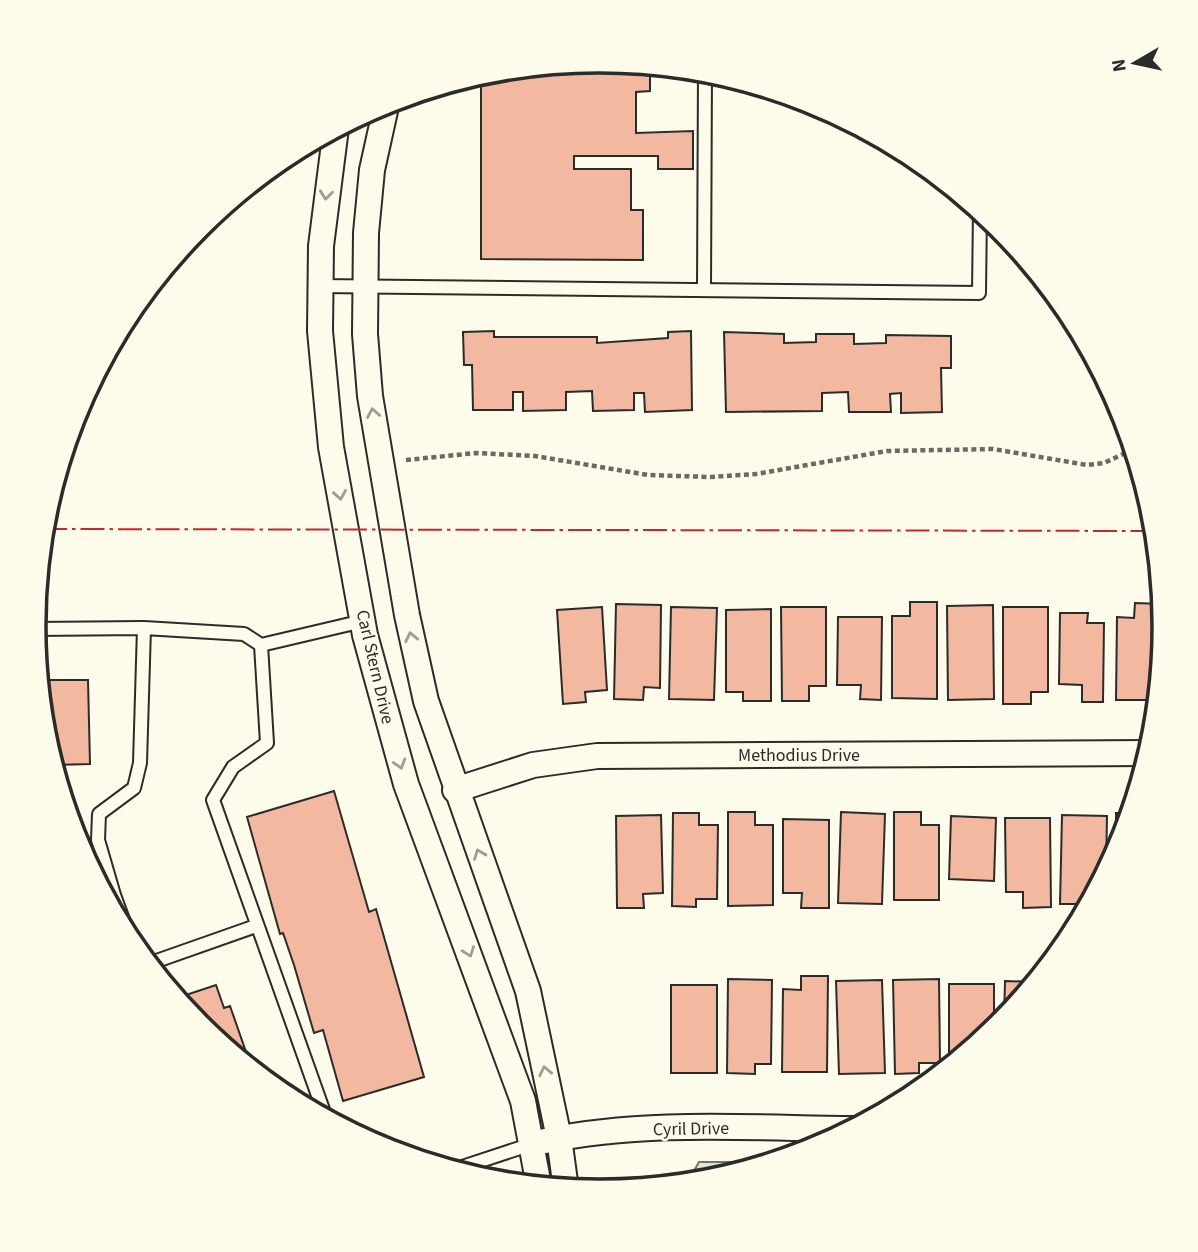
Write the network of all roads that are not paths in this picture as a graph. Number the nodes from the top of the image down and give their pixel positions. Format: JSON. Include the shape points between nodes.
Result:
{"nodes":[{"id":1,"x":705,"y":83,"type":"edge"},
{"id":2,"x":384,"y":116,"type":"edge"},
{"id":3,"x":335,"y":140,"type":"edge"},
{"id":4,"x":980,"y":225,"type":"edge"},
{"id":5,"x":320,"y":286,"type":"junction"},
{"id":6,"x":365,"y":287,"type":"junction"},
{"id":7,"x":704,"y":290,"type":"junction"},
{"id":8,"x":363,"y":621,"type":"junction"},
{"id":9,"x":144,"y":628,"type":"junction"},
{"id":10,"x":46,"y":629,"type":"edge"},
{"id":11,"x":261,"y":645,"type":"junction"},
{"id":12,"x":1137,"y":754,"type":"edge"},
{"id":13,"x":455,"y":790,"type":"junction"},
{"id":14,"x":105,"y":875,"type":"edge"},
{"id":15,"x":256,"y":926,"type":"junction"},
{"id":16,"x":158,"y":960,"type":"edge"},
{"id":17,"x":321,"y":1104,"type":"edge"},
{"id":18,"x":829,"y":1129,"type":"edge"},
{"id":19,"x":559,"y":1138,"type":"junction"},
{"id":20,"x":532,"y":1144,"type":"junction"},
{"id":21,"x":470,"y":1164,"type":"edge"},
{"id":22,"x":537,"y":1176,"type":"edge"},
{"id":23,"x":565,"y":1178,"type":"edge"}],
"edges":[{"from":1,"to":7,"type":"lane"},
{"from":2,"to":6,"type":"street","via":[[372,170]]},
{"from":3,"to":5,"type":"street","name":"Carl Stern Drive","one_way":true,"via":[[325,202]]},
{"from":4,"to":7,"type":"lane","via":[[979,293]]},
{"from":5,"to":6,"type":"lane"},
{"from":5,"to":8,"type":"street","name":"Carl Stern Drive","one_way":true,"via":[[327,420]]},
{"from":6,"to":7,"type":"lane"},
{"from":13,"to":6,"type":"street","one_way":true,"via":[[426,701],[407,615],[370,396]]},
{"from":8,"to":11,"type":"lane"},
{"from":8,"to":20,"type":"street","name":"Carl Stern Drive","one_way":true,"via":[[406,784],[504,1046]]},
{"from":9,"to":10,"type":"lane"},
{"from":9,"to":11,"type":"lane","via":[[244,634]]},
{"from":9,"to":14,"type":"lane","via":[[140,762],[134,788],[99,814],[97,840]]},
{"from":11,"to":15,"type":"lane","via":[[267,743],[233,767],[213,800]]},
{"from":12,"to":13,"type":"street","name":"Methodius Drive","via":[[597,756],[533,765]]},
{"from":19,"to":13,"type":"street","one_way":true,"via":[[528,991]]},
{"from":15,"to":16,"type":"lane"},
{"from":15,"to":17,"type":"lane"},
{"from":18,"to":19,"type":"street","name":"Cyril Drive","via":[[698,1128]]},
{"from":19,"to":20,"type":"street","name":"Cyril Drive"},
{"from":19,"to":23,"type":"street"},
{"from":20,"to":21,"type":"lane"},
{"from":20,"to":22,"type":"street","name":"Carl Stern Drive"}]}
